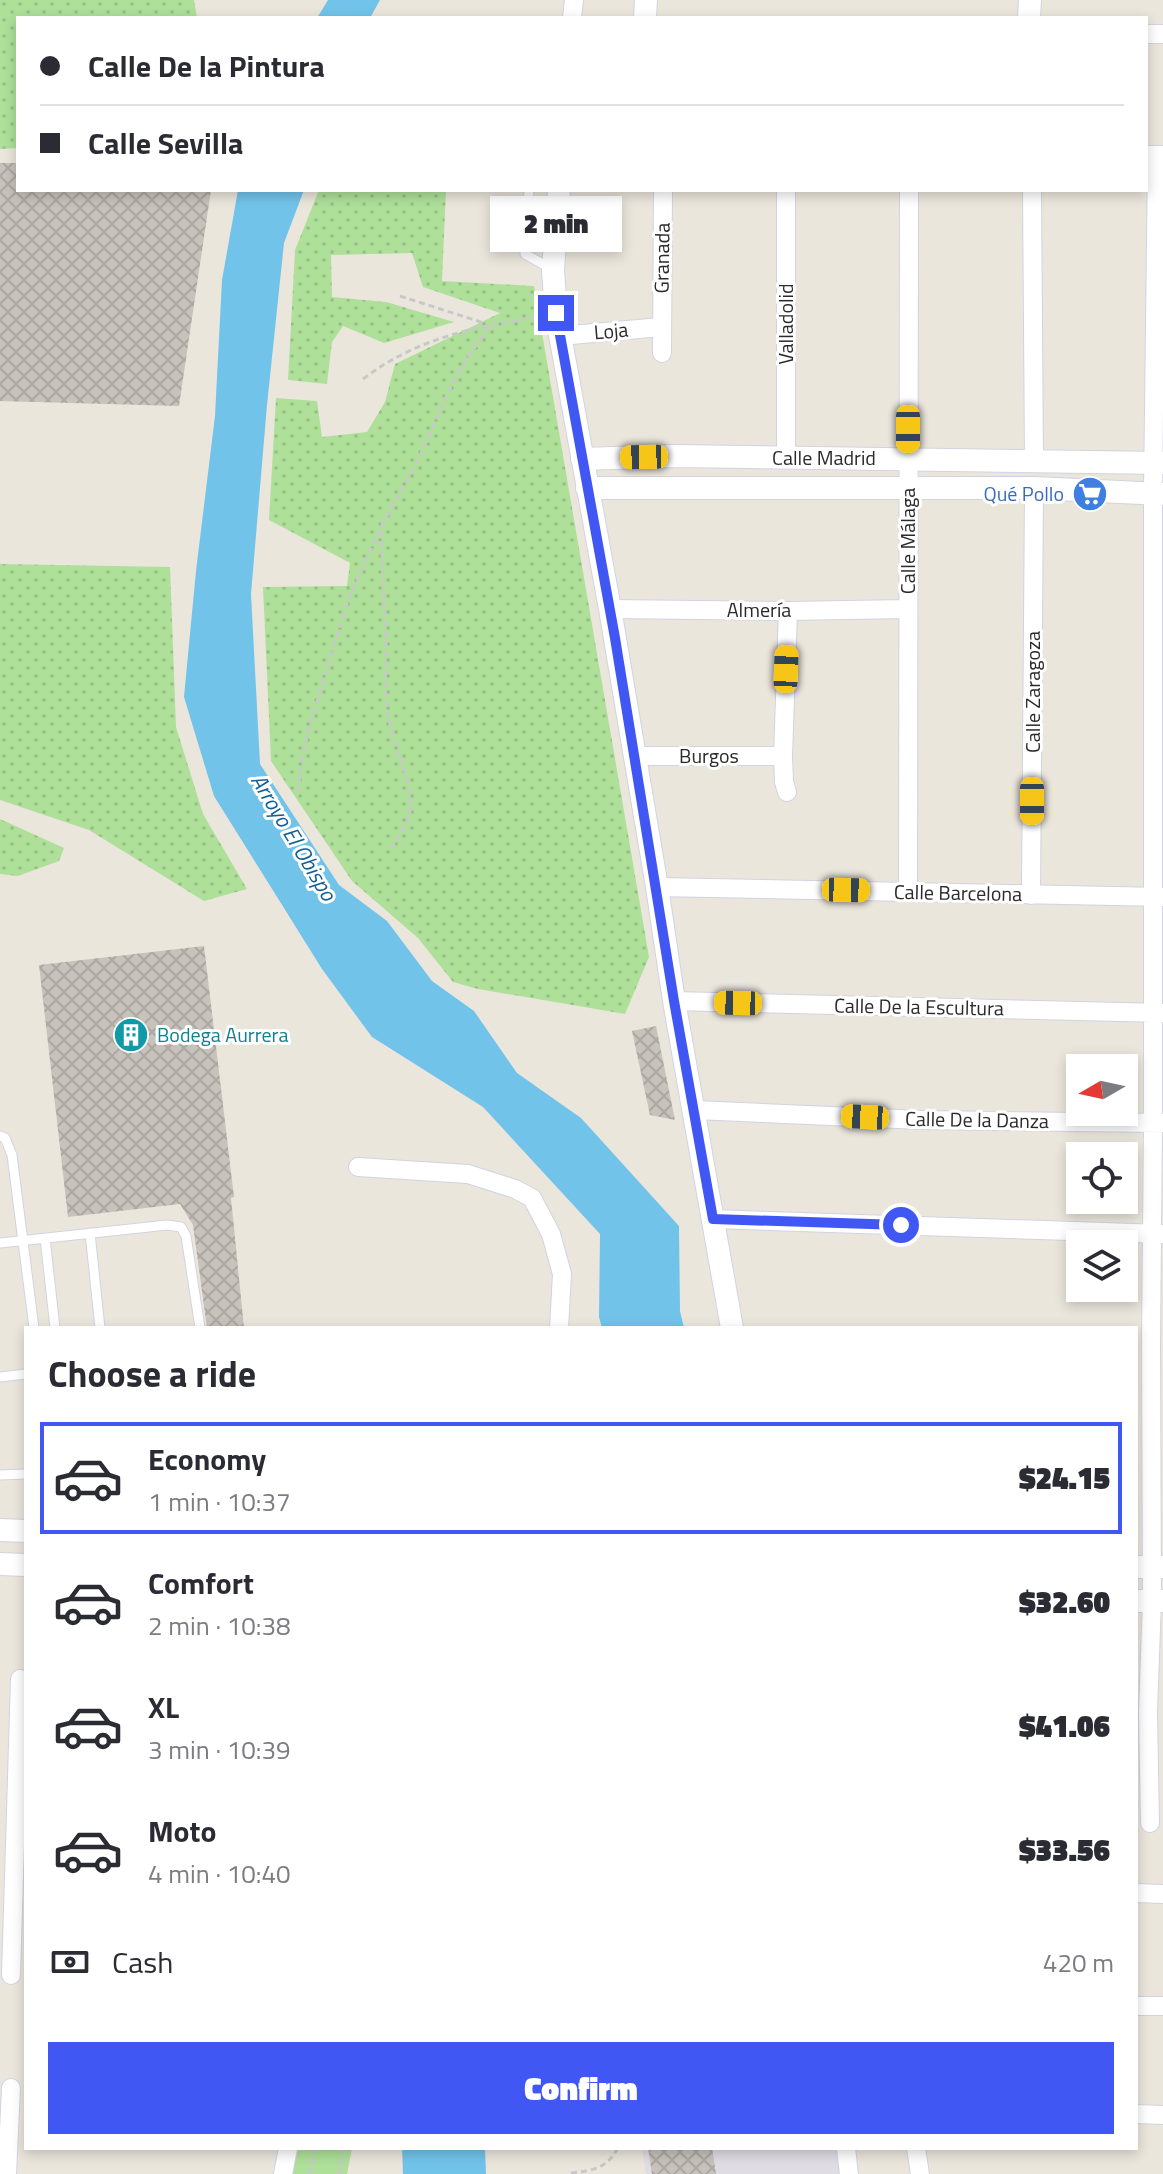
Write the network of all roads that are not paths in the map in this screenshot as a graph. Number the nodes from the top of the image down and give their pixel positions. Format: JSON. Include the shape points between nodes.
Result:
{"nodes":[{"id":1,"x":1155,"y":157,"type":"edge"},
{"id":2,"x":529,"y":192,"type":"edge"},
{"id":3,"x":559,"y":192,"type":"edge"},
{"id":4,"x":663,"y":192,"type":"edge"},
{"id":5,"x":786,"y":192,"type":"edge"},
{"id":6,"x":909,"y":192,"type":"edge"},
{"id":7,"x":1032,"y":192,"type":"edge"},
{"id":8,"x":553,"y":270,"type":"junction"},
{"id":9,"x":661,"y":327,"type":"junction"},
{"id":10,"x":560,"y":336,"type":"junction"},
{"id":11,"x":662,"y":353,"type":"dead end"},
{"id":12,"x":786,"y":458,"type":"junction"},
{"id":13,"x":582,"y":459,"type":"junction"},
{"id":14,"x":908,"y":459,"type":"junction"},
{"id":15,"x":1034,"y":460,"type":"junction"},
{"id":16,"x":1158,"y":462,"type":"edge"},
{"id":17,"x":587,"y":488,"type":"junction"},
{"id":18,"x":908,"y":488,"type":"junction"},
{"id":19,"x":1034,"y":488,"type":"junction"},
{"id":20,"x":1158,"y":494,"type":"edge"},
{"id":21,"x":610,"y":609,"type":"junction"},
{"id":22,"x":907,"y":609,"type":"junction"},
{"id":23,"x":788,"y":611,"type":"junction"},
{"id":24,"x":635,"y":756,"type":"junction"},
{"id":25,"x":783,"y":756,"type":"junction"},
{"id":26,"x":785,"y":787,"type":"dead end"},
{"id":27,"x":657,"y":887,"type":"junction"},
{"id":28,"x":908,"y":892,"type":"junction"},
{"id":29,"x":1031,"y":895,"type":"junction"},
{"id":30,"x":1158,"y":897,"type":"edge"},
{"id":31,"x":674,"y":1001,"type":"junction"},
{"id":32,"x":1158,"y":1013,"type":"edge"},
{"id":33,"x":695,"y":1110,"type":"junction"},
{"id":34,"x":1158,"y":1123,"type":"edge"},
{"id":35,"x":0,"y":1136,"type":"edge"},
{"id":36,"x":358,"y":1167,"type":"dead end"},
{"id":37,"x":713,"y":1219,"type":"junction"},
{"id":38,"x":90,"y":1233,"type":"junction"},
{"id":39,"x":1157,"y":1234,"type":"edge"},
{"id":40,"x":45,"y":1238,"type":"junction"},
{"id":41,"x":23,"y":1240,"type":"junction"},
{"id":42,"x":0,"y":1243,"type":"edge"},
{"id":43,"x":34,"y":1326,"type":"edge"},
{"id":44,"x":55,"y":1326,"type":"edge"},
{"id":45,"x":100,"y":1326,"type":"edge"},
{"id":46,"x":200,"y":1326,"type":"edge"},
{"id":47,"x":559,"y":1326,"type":"edge"},
{"id":48,"x":732,"y":1326,"type":"edge"},
{"id":49,"x":1150,"y":1345,"type":"edge"},
{"id":50,"x":24,"y":1374,"type":"edge"},
{"id":51,"x":0,"y":1377,"type":"edge"},
{"id":52,"x":1150,"y":1454,"type":"edge"},
{"id":53,"x":24,"y":1474,"type":"edge"},
{"id":54,"x":0,"y":1475,"type":"edge"},
{"id":55,"x":0,"y":1530,"type":"edge"},
{"id":56,"x":24,"y":1531,"type":"edge"},
{"id":57,"x":0,"y":1564,"type":"edge"},
{"id":58,"x":24,"y":1565,"type":"edge"},
{"id":59,"x":1150,"y":1567,"type":"edge"},
{"id":60,"x":1150,"y":1601,"type":"edge"},
{"id":61,"x":0,"y":1678,"type":"edge"},
{"id":62,"x":23,"y":1679,"type":"edge"},
{"id":63,"x":1149,"y":1712,"type":"edge"},
{"id":64,"x":1150,"y":1823,"type":"edge"},
{"id":65,"x":1138,"y":1893,"type":"edge"},
{"id":66,"x":1163,"y":1894,"type":"edge"},
{"id":67,"x":12,"y":1975,"type":"edge"},
{"id":68,"x":1138,"y":2006,"type":"edge"},
{"id":69,"x":1163,"y":2006,"type":"edge"},
{"id":70,"x":12,"y":2088,"type":"edge"},
{"id":71,"x":1138,"y":2114,"type":"edge"},
{"id":72,"x":1163,"y":2115,"type":"edge"},
{"id":73,"x":288,"y":2150,"type":"edge"},
{"id":74,"x":846,"y":2150,"type":"edge"},
{"id":75,"x":916,"y":2150,"type":"edge"},
{"id":76,"x":7,"y":2174,"type":"edge"},
{"id":77,"x":283,"y":2174,"type":"edge"},
{"id":78,"x":849,"y":2174,"type":"edge"},
{"id":79,"x":920,"y":2174,"type":"edge"}],
"edges":[{"from":1,"to":16,"type":"street"},
{"from":2,"to":8,"type":"lane","via":[[525,254]]},
{"from":3,"to":8,"type":"street"},
{"from":4,"to":9,"type":"street","name":"Granada"},
{"from":5,"to":12,"type":"street","name":"Valladolid"},
{"from":6,"to":14,"type":"street","name":"Calle Málaga"},
{"from":7,"to":15,"type":"street"},
{"from":8,"to":10,"type":"street"},
{"from":9,"to":10,"type":"street","name":"Loja"},
{"from":9,"to":11,"type":"street","name":"Granada"},
{"from":10,"to":13,"type":"street"},
{"from":12,"to":13,"type":"street","name":"Calle Madrid"},
{"from":12,"to":14,"type":"street","name":"Calle Madrid"},
{"from":13,"to":17,"type":"street"},
{"from":14,"to":15,"type":"street","name":"Calle Madrid"},
{"from":14,"to":18,"type":"street","name":"Calle Málaga"},
{"from":15,"to":16,"type":"street","name":"Calle Madrid"},
{"from":16,"to":20,"type":"street"},
{"from":17,"to":18,"type":"street","name":"Calle Madrid"},
{"from":17,"to":21,"type":"street"},
{"from":18,"to":19,"type":"street","name":"Calle Madrid"},
{"from":18,"to":22,"type":"street","name":"Calle Málaga"},
{"from":19,"to":20,"type":"street","name":"Calle Madrid"},
{"from":19,"to":29,"type":"street","name":"Calle Zaragoza"},
{"from":20,"to":30,"type":"street"},
{"from":21,"to":23,"type":"street","name":"Almería"},
{"from":21,"to":24,"type":"street"},
{"from":22,"to":23,"type":"street","name":"Almería"},
{"from":22,"to":28,"type":"street","name":"Calle Málaga"},
{"from":23,"to":25,"type":"street"},
{"from":24,"to":25,"type":"street","name":"Burgos"},
{"from":24,"to":27,"type":"street"},
{"from":25,"to":26,"type":"street"},
{"from":27,"to":28,"type":"street","name":"Calle Barcelona"},
{"from":27,"to":31,"type":"street"},
{"from":28,"to":29,"type":"street","name":"Calle Barcelona"},
{"from":29,"to":30,"type":"street","name":"Calle Barcelona"},
{"from":30,"to":32,"type":"street"},
{"from":31,"to":32,"type":"street","name":"Calle De la Escultura"},
{"from":31,"to":33,"type":"street"},
{"from":32,"to":34,"type":"street"},
{"from":33,"to":34,"type":"street","name":"Calle De la Danza"},
{"from":33,"to":37,"type":"street"},
{"from":34,"to":39,"type":"street"},
{"from":35,"to":41,"type":"lane","via":[[12,1155]]},
{"from":36,"to":47,"type":"street","via":[[468,1174],[532,1198],[551,1234],[562,1274]]},
{"from":37,"to":39,"type":"street"},
{"from":37,"to":48,"type":"street"},
{"from":38,"to":40,"type":"lane"},
{"from":38,"to":45,"type":"lane"},
{"from":38,"to":46,"type":"lane","via":[[181,1227]]},
{"from":39,"to":49,"type":"street"},
{"from":40,"to":41,"type":"lane"},
{"from":40,"to":44,"type":"lane"},
{"from":41,"to":42,"type":"lane"},
{"from":41,"to":43,"type":"lane"},
{"from":49,"to":52,"type":"street"},
{"from":50,"to":51,"type":"lane"},
{"from":52,"to":59,"type":"street"},
{"from":53,"to":54,"type":"lane"},
{"from":55,"to":56,"type":"street"},
{"from":57,"to":58,"type":"street"},
{"from":59,"to":60,"type":"street"},
{"from":60,"to":63,"type":"street"},
{"from":61,"to":62,"type":"street"},
{"from":62,"to":67,"type":"street"},
{"from":63,"to":64,"type":"street"},
{"from":65,"to":66,"type":"street"},
{"from":68,"to":69,"type":"street"},
{"from":70,"to":76,"type":"street"},
{"from":71,"to":72,"type":"street"},
{"from":73,"to":77,"type":"street"},
{"from":74,"to":78,"type":"street"},
{"from":75,"to":79,"type":"street"}]}
